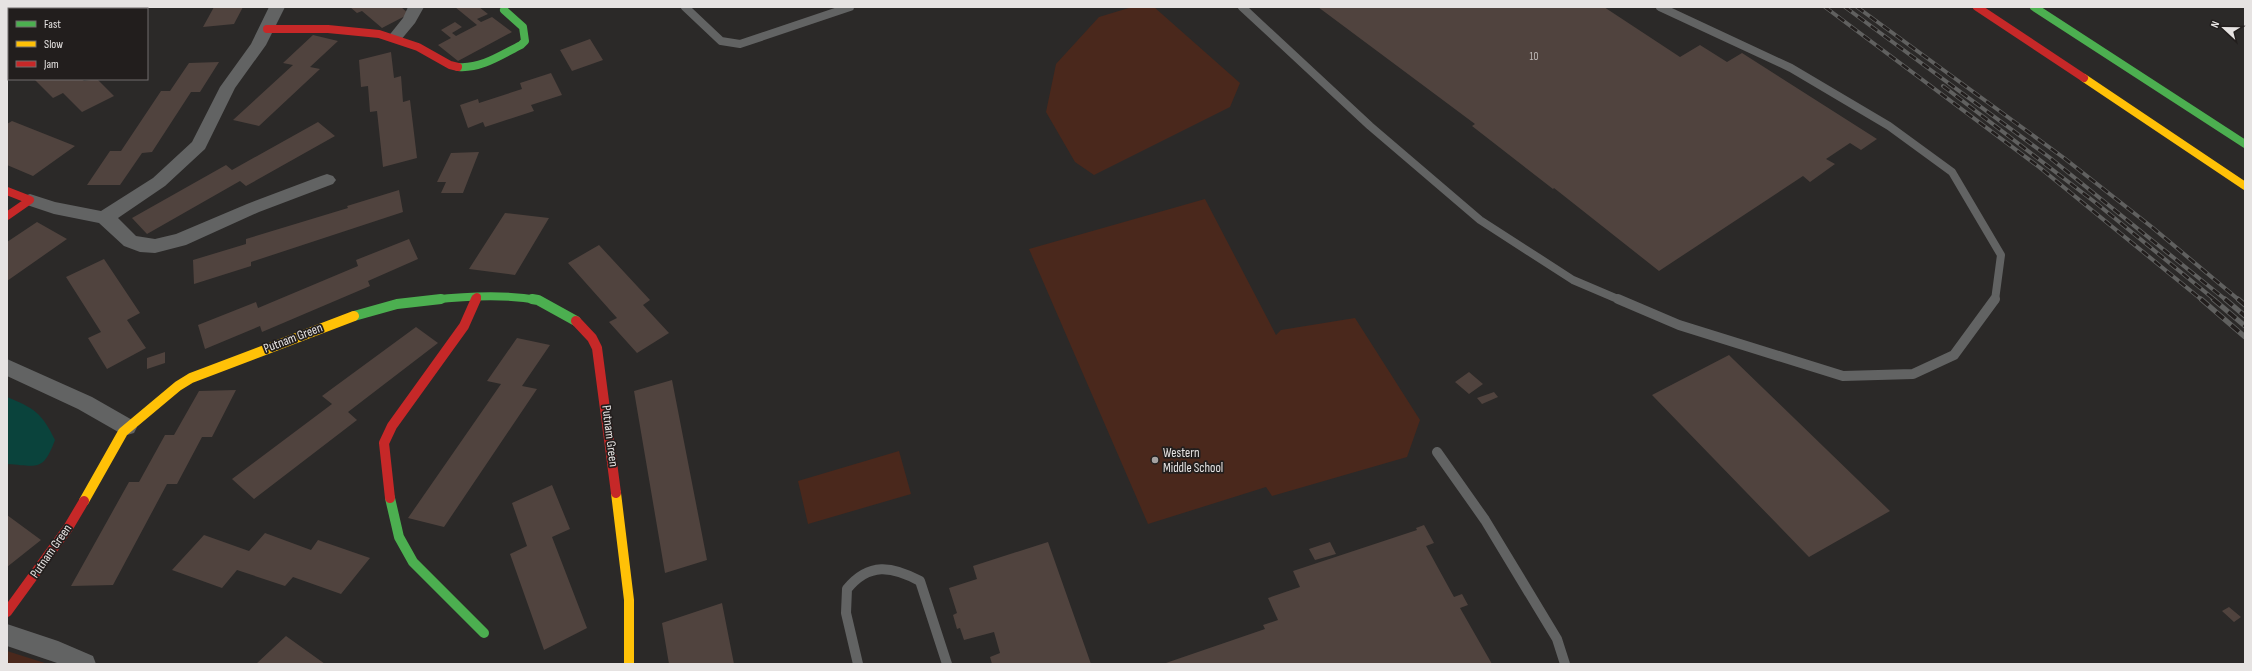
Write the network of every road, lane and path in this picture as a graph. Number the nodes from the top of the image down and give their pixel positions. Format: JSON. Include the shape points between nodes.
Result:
{"nodes":[{"id":1,"x":277,"y":7,"type":"edge"},
{"id":2,"x":416,"y":7,"type":"edge"},
{"id":3,"x":685,"y":7,"type":"edge"},
{"id":4,"x":850,"y":7,"type":"edge"},
{"id":5,"x":1242,"y":7,"type":"edge"},
{"id":6,"x":1660,"y":7,"type":"edge"},
{"id":7,"x":1977,"y":7,"type":"edge"},
{"id":8,"x":2034,"y":7,"type":"edge"},
{"id":9,"x":504,"y":10,"type":"dead end"},
{"id":10,"x":267,"y":29,"type":"junction"},
{"id":11,"x":395,"y":38,"type":"junction"},
{"id":12,"x":2245,"y":144,"type":"edge"},
{"id":13,"x":327,"y":180,"type":"dead end"},
{"id":14,"x":2245,"y":186,"type":"edge"},
{"id":15,"x":7,"y":190,"type":"edge"},
{"id":16,"x":30,"y":200,"type":"junction"},
{"id":17,"x":7,"y":216,"type":"edge"},
{"id":18,"x":104,"y":218,"type":"junction"},
{"id":19,"x":477,"y":297,"type":"junction"},
{"id":20,"x":7,"y":367,"type":"edge"},
{"id":21,"x":127,"y":427,"type":"junction"},
{"id":22,"x":1437,"y":452,"type":"dead end"},
{"id":23,"x":7,"y":612,"type":"edge"},
{"id":24,"x":484,"y":633,"type":"dead end"},
{"id":25,"x":7,"y":635,"type":"edge"},
{"id":26,"x":85,"y":664,"type":"edge"},
{"id":27,"x":629,"y":664,"type":"edge"},
{"id":28,"x":858,"y":664,"type":"edge"},
{"id":29,"x":947,"y":664,"type":"edge"},
{"id":30,"x":1565,"y":664,"type":"edge"}],
"edges":[{"from":1,"to":10,"type":"street"},
{"from":2,"to":11,"type":"street","via":[[410,20]]},
{"from":3,"to":4,"type":"lane","via":[[721,41],[740,44]]},
{"from":5,"to":6,"type":"lane","via":[[1370,126],[1480,220],[1573,280],[1679,325],[1843,376],[1913,374],[1954,355],[1995,301],[2001,256],[1952,172],[1889,126],[1791,68]]},
{"from":7,"to":14,"type":"main road"},
{"from":8,"to":12,"type":"main road"},
{"from":9,"to":11,"type":"main road","via":[[523,27],[525,41],[476,67],[453,66]]},
{"from":10,"to":11,"type":"main road","via":[[347,30]]},
{"from":10,"to":18,"type":"street","via":[[228,87],[199,145],[159,182]]},
{"from":13,"to":18,"type":"street","via":[[180,240],[164,244],[134,244]]},
{"from":15,"to":16,"type":"main road"},
{"from":16,"to":17,"type":"main road"},
{"from":16,"to":18,"type":"street","via":[[54,208]]},
{"from":19,"to":21,"type":"main road","name":"Putnam Green","via":[[437,298],[403,303],[341,320],[192,378],[178,386]]},
{"from":19,"to":24,"type":"main road","via":[[464,326],[392,426],[384,449],[397,530],[405,551]]},
{"from":19,"to":27,"type":"main road","name":"Putnam Green","via":[[521,297],[542,302],[576,321],[592,338],[597,348],[627,578],[631,645]]},
{"from":20,"to":21,"type":"street","via":[[85,403]]},
{"from":21,"to":23,"type":"main road","name":"Putnam Green","via":[[65,532]]},
{"from":22,"to":30,"type":"lane","via":[[1485,520],[1557,638]]},
{"from":25,"to":26,"type":"street"},
{"from":28,"to":29,"type":"lane","via":[[846,613],[847,589],[862,573],[881,569],[906,573],[920,581]]}]}
